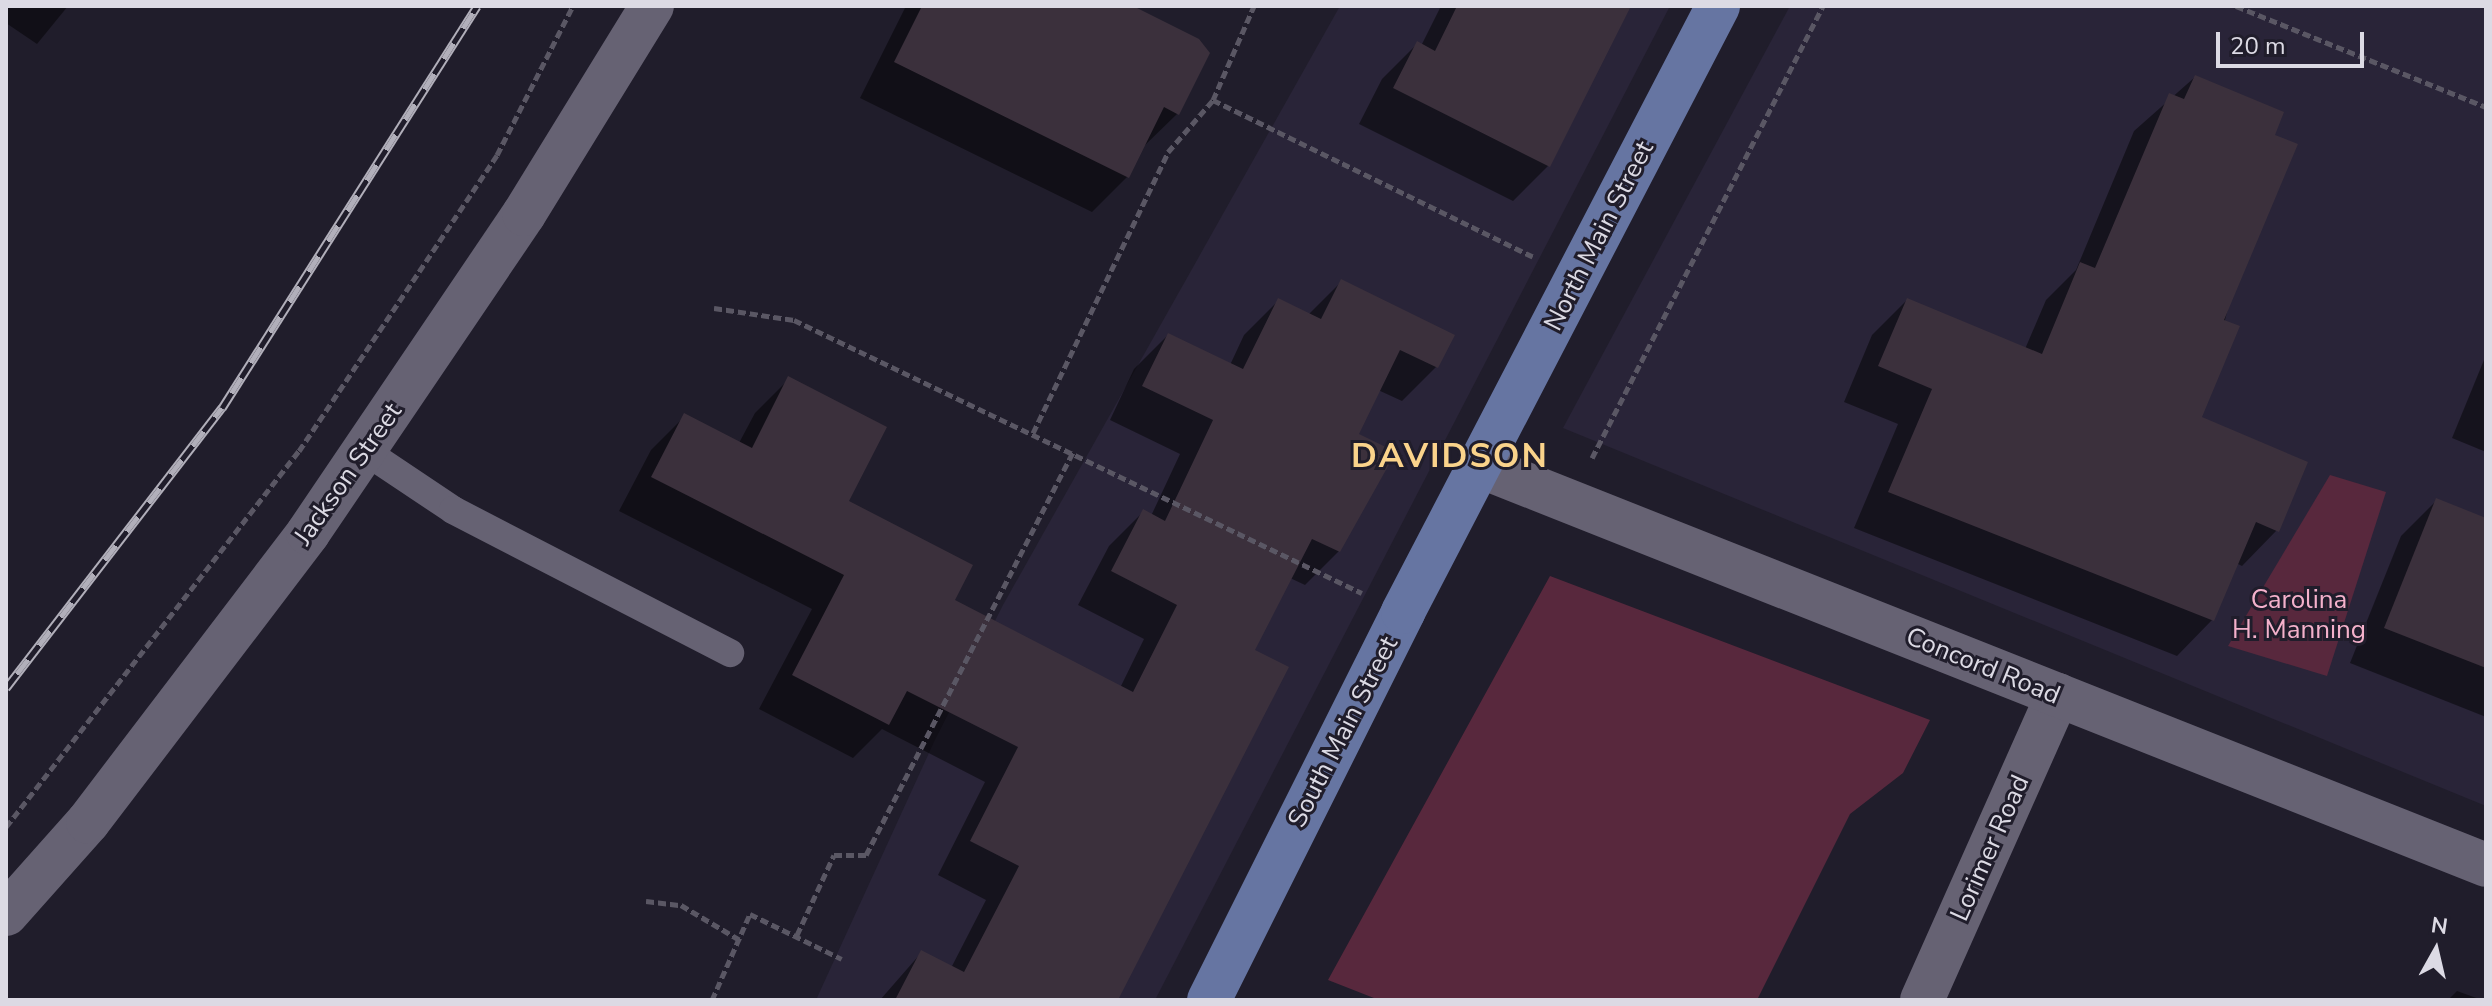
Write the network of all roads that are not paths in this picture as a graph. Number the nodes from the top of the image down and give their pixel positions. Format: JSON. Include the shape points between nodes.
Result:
{"nodes":[{"id":1,"x":652,"y":6,"type":"edge"},
{"id":2,"x":1718,"y":6,"type":"edge"},
{"id":3,"x":365,"y":451,"type":"junction"},
{"id":4,"x":1480,"y":466,"type":"junction"},
{"id":5,"x":730,"y":653,"type":"dead end"},
{"id":6,"x":2058,"y":695,"type":"junction"},
{"id":7,"x":2486,"y":865,"type":"edge"},
{"id":8,"x":6,"y":914,"type":"edge"},
{"id":9,"x":1209,"y":1000,"type":"edge"},
{"id":10,"x":1922,"y":1000,"type":"edge"}],
"edges":[{"from":1,"to":3,"type":"street","name":"Jackson Street","via":[[524,214]]},
{"from":2,"to":4,"type":"main road","name":"North Main Street"},
{"from":3,"to":5,"type":"lane","via":[[453,510]]},
{"from":3,"to":8,"type":"street","name":"Jackson Street","via":[[88,822]]},
{"from":4,"to":6,"type":"street","name":"Concord Road"},
{"from":4,"to":9,"type":"main road","name":"South Main Street"},
{"from":6,"to":7,"type":"street","name":"Concord Road"},
{"from":6,"to":10,"type":"street","name":"Lorimer Road"}]}
